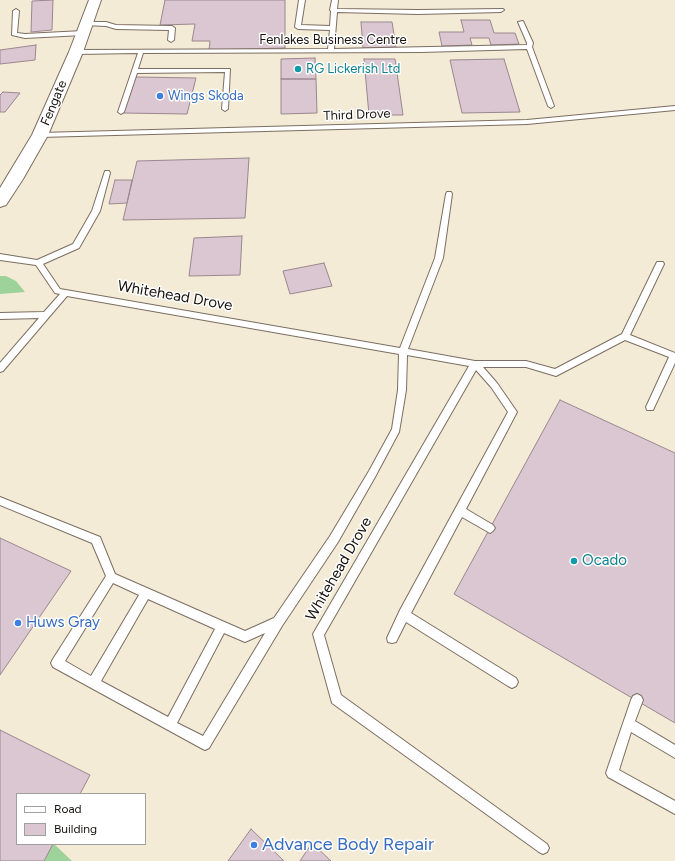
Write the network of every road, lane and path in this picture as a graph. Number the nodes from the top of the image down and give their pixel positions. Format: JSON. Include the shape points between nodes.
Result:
{"nodes":[{"id":1,"x":95,"y":0,"type":"edge"},
{"id":2,"x":302,"y":0,"type":"edge"},
{"id":3,"x":335,"y":0,"type":"edge"},
{"id":4,"x":334,"y":10,"type":"junction"},
{"id":5,"x":501,"y":10,"type":"dead end"},
{"id":6,"x":16,"y":11,"type":"dead end"},
{"id":7,"x":521,"y":22,"type":"dead end"},
{"id":8,"x":332,"y":28,"type":"junction"},
{"id":9,"x":84,"y":29,"type":"junction"},
{"id":10,"x":170,"y":40,"type":"dead end"},
{"id":11,"x":529,"y":47,"type":"junction"},
{"id":12,"x":331,"y":51,"type":"junction"},
{"id":13,"x":76,"y":52,"type":"junction"},
{"id":14,"x":140,"y":52,"type":"junction"},
{"id":15,"x":134,"y":71,"type":"junction"},
{"id":16,"x":551,"y":106,"type":"dead end"},
{"id":17,"x":675,"y":108,"type":"edge"},
{"id":18,"x":225,"y":109,"type":"dead end"},
{"id":19,"x":121,"y":112,"type":"dead end"},
{"id":20,"x":40,"y":135,"type":"junction"},
{"id":21,"x":107,"y":173,"type":"dead end"},
{"id":22,"x":449,"y":194,"type":"dead end"},
{"id":23,"x":0,"y":201,"type":"edge"},
{"id":24,"x":0,"y":256,"type":"edge"},
{"id":25,"x":38,"y":263,"type":"junction"},
{"id":26,"x":660,"y":264,"type":"dead end"},
{"id":27,"x":66,"y":292,"type":"junction"},
{"id":28,"x":45,"y":315,"type":"junction"},
{"id":29,"x":0,"y":316,"type":"edge"},
{"id":30,"x":626,"y":336,"type":"junction"},
{"id":31,"x":403,"y":351,"type":"junction"},
{"id":32,"x":675,"y":356,"type":"edge"},
{"id":33,"x":475,"y":364,"type":"junction"},
{"id":34,"x":0,"y":369,"type":"edge"},
{"id":35,"x":650,"y":407,"type":"dead end"},
{"id":36,"x":0,"y":501,"type":"edge"},
{"id":37,"x":460,"y":511,"type":"junction"},
{"id":38,"x":490,"y":528,"type":"dead end"},
{"id":39,"x":111,"y":577,"type":"junction"},
{"id":40,"x":146,"y":593,"type":"junction"},
{"id":41,"x":404,"y":614,"type":"junction"},
{"id":42,"x":278,"y":622,"type":"junction"},
{"id":43,"x":222,"y":626,"type":"junction"},
{"id":44,"x":392,"y":638,"type":"dead end"},
{"id":45,"x":512,"y":682,"type":"dead end"},
{"id":46,"x":93,"y":683,"type":"junction"},
{"id":47,"x":637,"y":700,"type":"dead end"},
{"id":48,"x":628,"y":724,"type":"junction"},
{"id":49,"x":170,"y":725,"type":"junction"},
{"id":50,"x":675,"y":752,"type":"edge"},
{"id":51,"x":675,"y":808,"type":"edge"},
{"id":52,"x":543,"y":848,"type":"dead end"}],
"edges":[{"from":1,"to":9,"type":"street","name":"Fengate"},
{"from":2,"to":8,"type":"lane","via":[[298,27]]},
{"from":3,"to":4,"type":"lane"},
{"from":4,"to":5,"type":"lane"},
{"from":4,"to":8,"type":"lane"},
{"from":6,"to":9,"type":"lane","via":[[14,34],[25,36]]},
{"from":7,"to":11,"type":"lane","via":[[530,43]]},
{"from":8,"to":12,"type":"lane"},
{"from":9,"to":10,"type":"lane","via":[[106,24],[116,27],[172,28]]},
{"from":9,"to":13,"type":"street","name":"Fengate"},
{"from":11,"to":12,"type":"lane","name":"Fenlakes Business Centre"},
{"from":11,"to":16,"type":"lane"},
{"from":12,"to":14,"type":"lane","name":"Fenlakes Business Centre"},
{"from":13,"to":14,"type":"lane","name":"Fenlakes Business Centre"},
{"from":13,"to":20,"type":"street","name":"Fengate"},
{"from":14,"to":15,"type":"lane"},
{"from":15,"to":18,"type":"lane","via":[[228,70]]},
{"from":15,"to":19,"type":"lane"},
{"from":17,"to":20,"type":"lane","name":"Third Drove","via":[[527,122]]},
{"from":20,"to":23,"type":"street","name":"Fengate"},
{"from":21,"to":25,"type":"lane","via":[[96,211],[76,246]]},
{"from":22,"to":31,"type":"lane","via":[[439,258]]},
{"from":24,"to":25,"type":"lane"},
{"from":25,"to":27,"type":"lane","name":"Whitehead Drove","via":[[58,290]]},
{"from":26,"to":30,"type":"lane"},
{"from":27,"to":28,"type":"lane"},
{"from":27,"to":31,"type":"lane","name":"Whitehead Drove"},
{"from":28,"to":29,"type":"lane"},
{"from":28,"to":34,"type":"lane"},
{"from":30,"to":32,"type":"lane"},
{"from":30,"to":33,"type":"lane","name":"Whitehead Drove","via":[[556,373],[526,364]]},
{"from":31,"to":33,"type":"lane","name":"Whitehead Drove"},
{"from":31,"to":42,"type":"lane","via":[[402,390],[396,429],[334,539]]},
{"from":32,"to":35,"type":"lane"},
{"from":33,"to":37,"type":"lane","via":[[513,412]]},
{"from":33,"to":52,"type":"lane","name":"Whitehead Drove","via":[[318,634],[336,699]]},
{"from":36,"to":39,"type":"lane","via":[[96,540]]},
{"from":37,"to":38,"type":"lane"},
{"from":37,"to":41,"type":"lane"},
{"from":39,"to":40,"type":"lane"},
{"from":39,"to":46,"type":"lane","via":[[57,663]]},
{"from":40,"to":43,"type":"lane"},
{"from":40,"to":46,"type":"lane"},
{"from":41,"to":44,"type":"lane"},
{"from":41,"to":45,"type":"lane"},
{"from":42,"to":43,"type":"lane","via":[[245,637]]},
{"from":42,"to":49,"type":"lane","via":[[205,744]]},
{"from":43,"to":49,"type":"lane"},
{"from":46,"to":49,"type":"lane"},
{"from":47,"to":48,"type":"lane"},
{"from":48,"to":50,"type":"lane"},
{"from":48,"to":51,"type":"lane","via":[[612,773]]}]}
